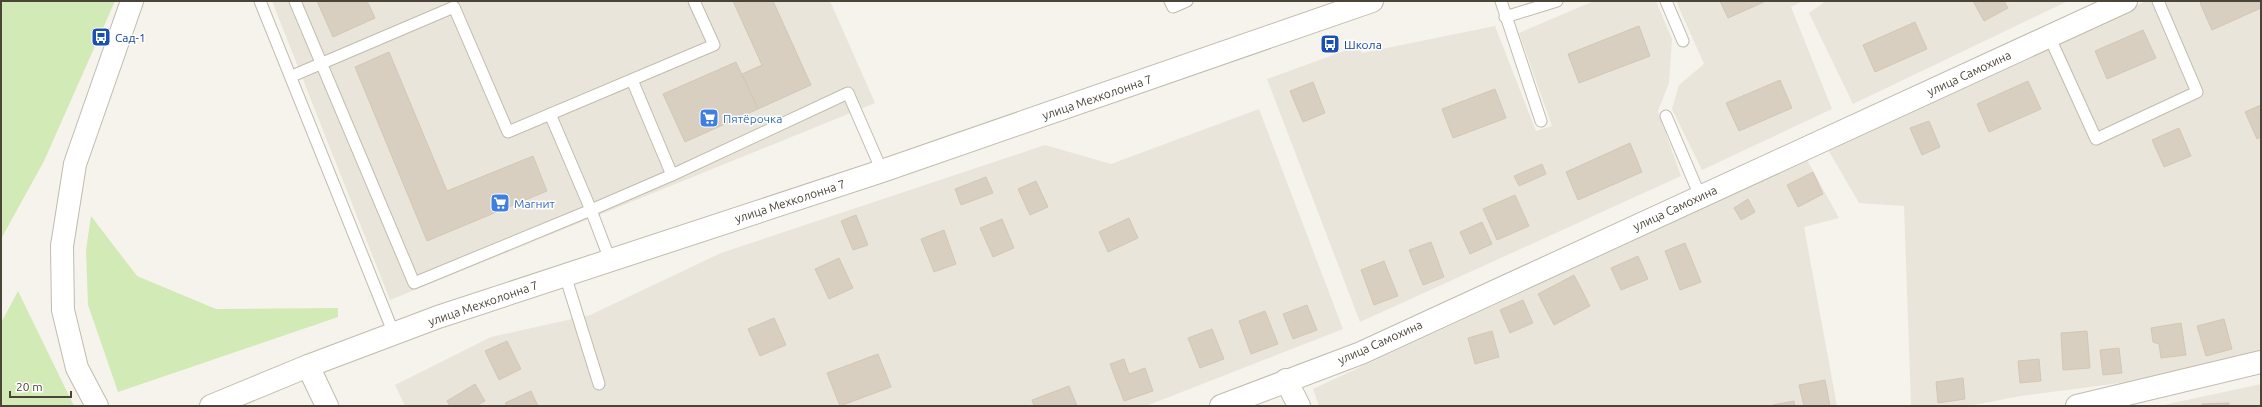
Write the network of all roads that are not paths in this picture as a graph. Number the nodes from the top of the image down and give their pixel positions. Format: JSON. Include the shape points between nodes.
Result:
{"nodes":[{"id":1,"x":132,"y":1,"type":"edge"},
{"id":2,"x":260,"y":1,"type":"edge"},
{"id":3,"x":295,"y":1,"type":"edge"},
{"id":4,"x":694,"y":1,"type":"edge"},
{"id":5,"x":1170,"y":1,"type":"edge"},
{"id":6,"x":1187,"y":1,"type":"edge"},
{"id":7,"x":1372,"y":1,"type":"edge"},
{"id":8,"x":1501,"y":1,"type":"edge"},
{"id":9,"x":1557,"y":1,"type":"edge"},
{"id":10,"x":1666,"y":1,"type":"edge"},
{"id":11,"x":2126,"y":1,"type":"edge"},
{"id":12,"x":2158,"y":1,"type":"edge"},
{"id":13,"x":453,"y":4,"type":"edge"},
{"id":14,"x":1505,"y":17,"type":"junction"},
{"id":15,"x":2049,"y":36,"type":"junction"},
{"id":16,"x":1683,"y":41,"type":"dead end"},
{"id":17,"x":321,"y":63,"type":"junction"},
{"id":18,"x":292,"y":76,"type":"junction"},
{"id":19,"x":632,"y":80,"type":"junction"},
{"id":20,"x":550,"y":114,"type":"junction"},
{"id":21,"x":1666,"y":116,"type":"dead end"},
{"id":22,"x":1541,"y":121,"type":"dead end"},
{"id":23,"x":882,"y":172,"type":"junction"},
{"id":24,"x":672,"y":175,"type":"junction"},
{"id":25,"x":1700,"y":196,"type":"junction"},
{"id":26,"x":591,"y":210,"type":"junction"},
{"id":27,"x":610,"y":260,"type":"junction"},
{"id":28,"x":565,"y":275,"type":"junction"},
{"id":29,"x":394,"y":334,"type":"junction"},
{"id":30,"x":2261,"y":362,"type":"edge"},
{"id":31,"x":308,"y":366,"type":"junction"},
{"id":32,"x":1286,"y":380,"type":"junction"},
{"id":33,"x":599,"y":384,"type":"dead end"},
{"id":34,"x":97,"y":406,"type":"edge"},
{"id":35,"x":211,"y":406,"type":"edge"},
{"id":36,"x":327,"y":406,"type":"edge"},
{"id":37,"x":1221,"y":406,"type":"edge"},
{"id":38,"x":1298,"y":406,"type":"edge"},
{"id":39,"x":2077,"y":406,"type":"edge"}],
"edges":[{"from":1,"to":34,"type":"street","via":[[75,164],[62,246],[63,310],[77,368]]},
{"from":2,"to":18,"type":"lane"},
{"from":3,"to":17,"type":"lane"},
{"from":4,"to":19,"type":"lane","via":[[714,45]]},
{"from":5,"to":6,"type":"lane","via":[[1173,7]]},
{"from":7,"to":23,"type":"street","name":"улица Мехколонна 7"},
{"from":8,"to":14,"type":"lane"},
{"from":9,"to":14,"type":"lane"},
{"from":10,"to":16,"type":"lane"},
{"from":11,"to":15,"type":"street","name":"улица Самохина"},
{"from":12,"to":15,"type":"lane","via":[[2196,92],[2096,139]]},
{"from":13,"to":17,"type":"lane"},
{"from":13,"to":20,"type":"lane","via":[[508,132]]},
{"from":14,"to":22,"type":"lane"},
{"from":15,"to":25,"type":"street","name":"улица Самохина"},
{"from":17,"to":18,"type":"lane"},
{"from":17,"to":26,"type":"lane","via":[[414,283]]},
{"from":18,"to":29,"type":"lane"},
{"from":19,"to":20,"type":"lane"},
{"from":19,"to":24,"type":"lane"},
{"from":20,"to":26,"type":"lane"},
{"from":21,"to":25,"type":"lane"},
{"from":23,"to":24,"type":"lane","via":[[848,93]]},
{"from":23,"to":27,"type":"street","name":"улица Мехколонна 7"},
{"from":24,"to":26,"type":"lane"},
{"from":25,"to":32,"type":"street","name":"улица Самохина","via":[[1361,353]]},
{"from":26,"to":27,"type":"lane"},
{"from":27,"to":28,"type":"street","name":"улица Мехколонна 7"},
{"from":28,"to":29,"type":"street","name":"улица Мехколонна 7"},
{"from":28,"to":33,"type":"lane"},
{"from":29,"to":31,"type":"street","name":"улица Мехколонна 7"},
{"from":30,"to":39,"type":"street"},
{"from":31,"to":35,"type":"street","name":"улица Мехколонна 7"},
{"from":31,"to":36,"type":"street"},
{"from":32,"to":37,"type":"street","name":"улица Самохина"},
{"from":32,"to":38,"type":"street"}]}
